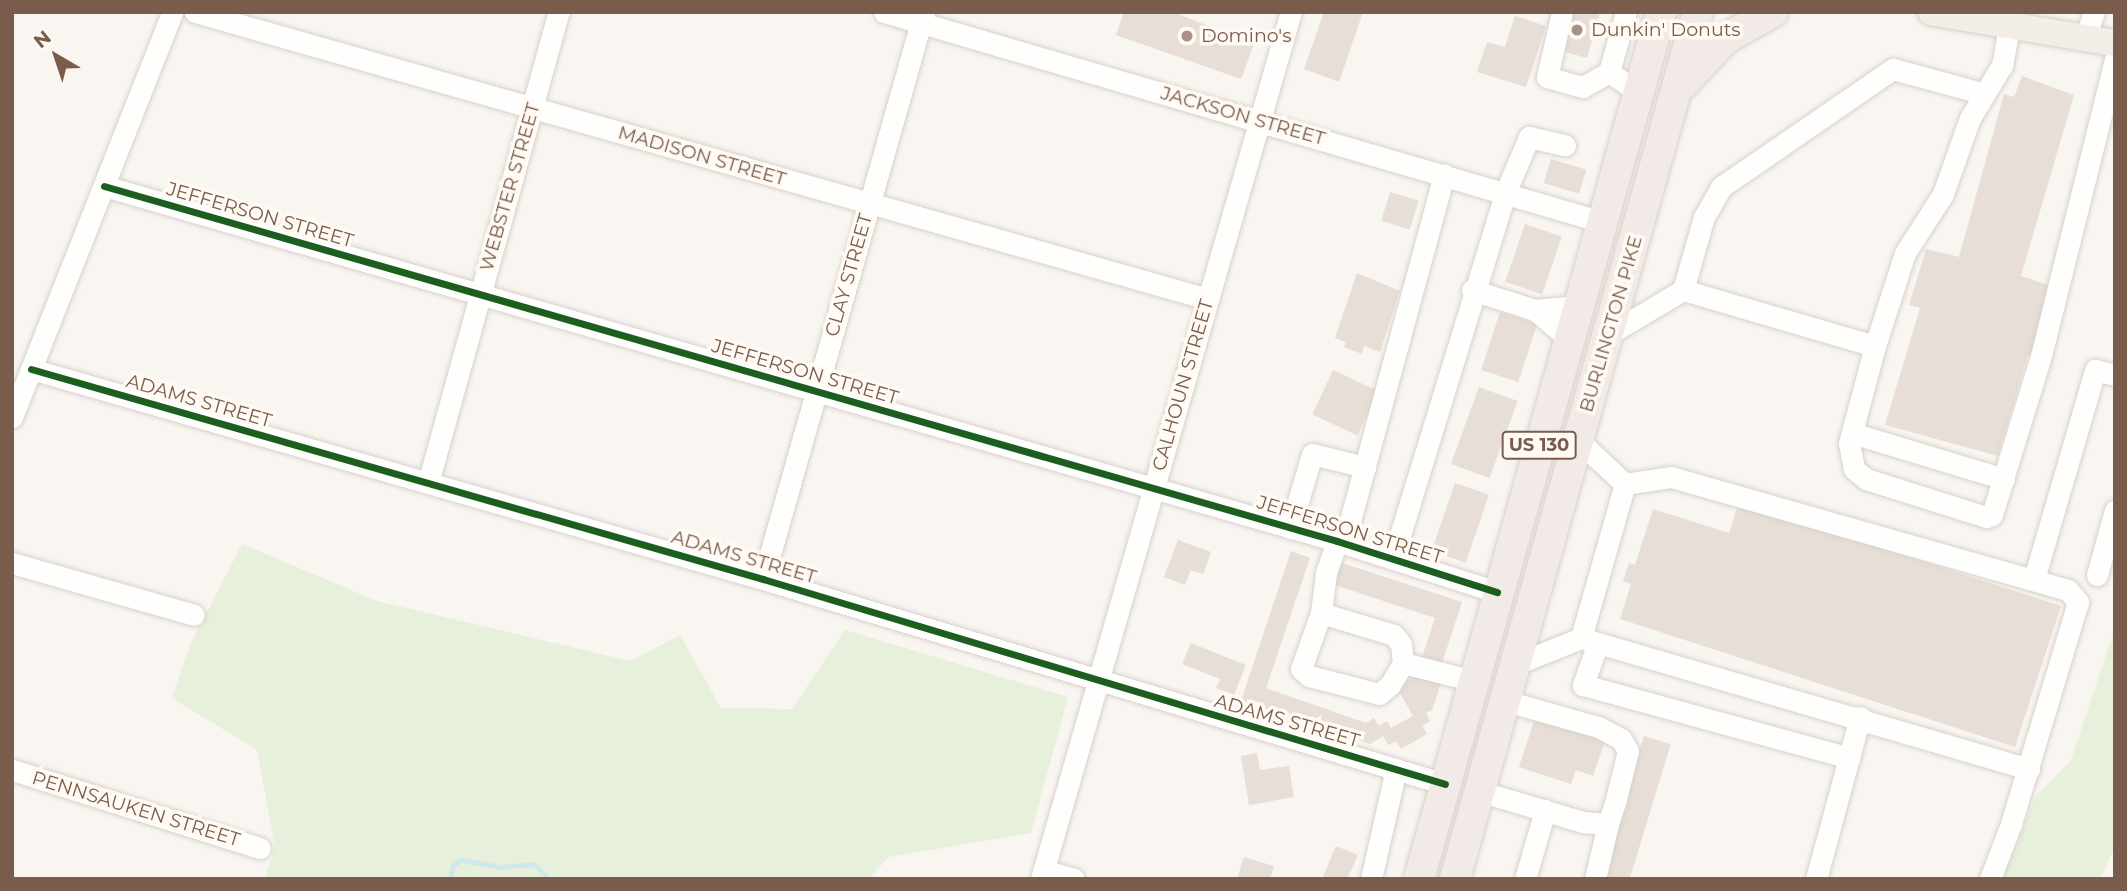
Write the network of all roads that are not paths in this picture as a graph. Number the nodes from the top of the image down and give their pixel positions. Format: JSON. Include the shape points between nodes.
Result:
{"nodes":[{"id":1,"x":172,"y":12,"type":"edge"},
{"id":2,"x":195,"y":12,"type":"edge"},
{"id":3,"x":559,"y":12,"type":"edge"},
{"id":4,"x":884,"y":12,"type":"edge"},
{"id":5,"x":1291,"y":12,"type":"edge"},
{"id":6,"x":1562,"y":12,"type":"edge"},
{"id":7,"x":1626,"y":12,"type":"edge"},
{"id":8,"x":1661,"y":12,"type":"edge"},
{"id":9,"x":1698,"y":12,"type":"edge"},
{"id":10,"x":1773,"y":12,"type":"edge"},
{"id":11,"x":1931,"y":12,"type":"edge"},
{"id":12,"x":2094,"y":12,"type":"edge"},
{"id":13,"x":923,"y":18,"type":"edge"},
{"id":14,"x":2006,"y":19,"type":"edge"},
{"id":15,"x":2085,"y":38,"type":"junction"},
{"id":16,"x":2115,"y":43,"type":"edge"},
{"id":17,"x":2115,"y":59,"type":"edge"},
{"id":18,"x":1609,"y":72,"type":"junction"},
{"id":19,"x":1639,"y":93,"type":"junction"},
{"id":20,"x":1985,"y":94,"type":"junction"},
{"id":21,"x":1675,"y":96,"type":"junction"},
{"id":22,"x":532,"y":108,"type":"junction"},
{"id":23,"x":1260,"y":121,"type":"junction"},
{"id":24,"x":1565,"y":145,"type":"dead end"},
{"id":25,"x":1444,"y":174,"type":"junction"},
{"id":26,"x":104,"y":186,"type":"junction"},
{"id":27,"x":1506,"y":191,"type":"junction"},
{"id":28,"x":870,"y":203,"type":"junction"},
{"id":29,"x":1602,"y":222,"type":"junction"},
{"id":30,"x":1472,"y":290,"type":"junction"},
{"id":31,"x":1683,"y":290,"type":"junction"},
{"id":32,"x":480,"y":295,"type":"junction"},
{"id":33,"x":1208,"y":299,"type":"junction"},
{"id":34,"x":1577,"y":306,"type":"junction"},
{"id":35,"x":1535,"y":310,"type":"junction"},
{"id":36,"x":1609,"y":334,"type":"junction"},
{"id":37,"x":1568,"y":338,"type":"junction"},
{"id":38,"x":1875,"y":346,"type":"junction"},
{"id":39,"x":31,"y":369,"type":"junction"},
{"id":40,"x":2105,"y":372,"type":"edge"},
{"id":41,"x":816,"y":391,"type":"junction"},
{"id":42,"x":12,"y":417,"type":"edge"},
{"id":43,"x":1852,"y":433,"type":"junction"},
{"id":44,"x":1579,"y":441,"type":"junction"},
{"id":45,"x":1366,"y":467,"type":"junction"},
{"id":46,"x":2004,"y":479,"type":"junction"},
{"id":47,"x":428,"y":483,"type":"junction"},
{"id":48,"x":1625,"y":484,"type":"junction"},
{"id":49,"x":1153,"y":488,"type":"junction"},
{"id":50,"x":2115,"y":510,"type":"edge"},
{"id":51,"x":1290,"y":528,"type":"junction"},
{"id":52,"x":1341,"y":542,"type":"junction"},
{"id":53,"x":2115,"y":554,"type":"edge"},
{"id":54,"x":1393,"y":558,"type":"junction"},
{"id":55,"x":12,"y":562,"type":"edge"},
{"id":56,"x":2097,"y":575,"type":"junction"},
{"id":57,"x":763,"y":579,"type":"junction"},
{"id":58,"x":2034,"y":579,"type":"junction"},
{"id":59,"x":1497,"y":592,"type":"junction"},
{"id":60,"x":2073,"y":596,"type":"junction"},
{"id":61,"x":1321,"y":613,"type":"junction"},
{"id":62,"x":194,"y":615,"type":"dead end"},
{"id":63,"x":1590,"y":641,"type":"junction"},
{"id":64,"x":1402,"y":663,"type":"junction"},
{"id":65,"x":1516,"y":664,"type":"junction"},
{"id":66,"x":1474,"y":681,"type":"junction"},
{"id":67,"x":1099,"y":682,"type":"junction"},
{"id":68,"x":1506,"y":701,"type":"junction"},
{"id":69,"x":1860,"y":717,"type":"junction"},
{"id":70,"x":1849,"y":758,"type":"junction"},
{"id":71,"x":1396,"y":769,"type":"junction"},
{"id":72,"x":2029,"y":769,"type":"junction"},
{"id":73,"x":12,"y":770,"type":"edge"},
{"id":74,"x":1445,"y":784,"type":"junction"},
{"id":75,"x":1479,"y":791,"type":"junction"},
{"id":76,"x":1545,"y":810,"type":"junction"},
{"id":77,"x":1608,"y":824,"type":"junction"},
{"id":78,"x":260,"y":848,"type":"dead end"},
{"id":79,"x":1042,"y":874,"type":"edge"},
{"id":80,"x":1074,"y":879,"type":"edge"},
{"id":81,"x":1371,"y":879,"type":"edge"},
{"id":82,"x":1419,"y":879,"type":"edge"},
{"id":83,"x":1455,"y":879,"type":"edge"},
{"id":84,"x":1525,"y":879,"type":"edge"},
{"id":85,"x":1595,"y":879,"type":"edge"},
{"id":86,"x":1816,"y":879,"type":"edge"},
{"id":87,"x":1990,"y":879,"type":"edge"}],
"edges":[{"from":1,"to":26,"type":"street"},
{"from":2,"to":22,"type":"street","name":"MADISON STREET"},
{"from":3,"to":22,"type":"street","name":"WEBSTER STREET"},
{"from":4,"to":13,"type":"street","name":"JACKSON STREET"},
{"from":5,"to":23,"type":"street","name":"CALHOUN STREET"},
{"from":6,"to":18,"type":"street","via":[[1547,77],[1583,87]]},
{"from":7,"to":18,"type":"street"},
{"from":8,"to":19,"type":"highway","name":"BURLINGTON PIKE","number":"US 130"},
{"from":9,"to":21,"type":"highway","name":"BURLINGTON PIKE","number":"US 130"},
{"from":10,"to":21,"type":"highway","via":[[1725,40],[1693,68]]},
{"from":11,"to":14,"type":"main road"},
{"from":12,"to":15,"type":"street"},
{"from":13,"to":23,"type":"street","name":"JACKSON STREET"},
{"from":13,"to":28,"type":"street","name":"CLAY STREET"},
{"from":14,"to":15,"type":"main road"},
{"from":14,"to":20,"type":"street","via":[[2002,65]]},
{"from":15,"to":16,"type":"main road"},
{"from":17,"to":46,"type":"street","via":[[2041,356]]},
{"from":18,"to":19,"type":"street"},
{"from":19,"to":29,"type":"highway","name":"BURLINGTON PIKE","number":"US 130"},
{"from":20,"to":31,"type":"street","via":[[1893,69],[1721,187],[1704,216]]},
{"from":20,"to":38,"type":"street","via":[[1970,118],[1943,194],[1905,253]]},
{"from":21,"to":36,"type":"highway","name":"BURLINGTON PIKE","number":"US 130"},
{"from":22,"to":28,"type":"street","name":"MADISON STREET"},
{"from":22,"to":32,"type":"street","name":"WEBSTER STREET"},
{"from":23,"to":25,"type":"street","name":"JACKSON STREET"},
{"from":23,"to":33,"type":"street","name":"CALHOUN STREET"},
{"from":24,"to":27,"type":"street","via":[[1529,137]]},
{"from":25,"to":27,"type":"street","name":"JACKSON STREET"},
{"from":25,"to":45,"type":"street"},
{"from":26,"to":32,"type":"street","name":"JEFFERSON STREET"},
{"from":26,"to":39,"type":"street"},
{"from":27,"to":29,"type":"street","name":"JACKSON STREET"},
{"from":27,"to":30,"type":"street"},
{"from":28,"to":33,"type":"street","name":"MADISON STREET"},
{"from":28,"to":41,"type":"street","name":"CLAY STREET"},
{"from":29,"to":34,"type":"highway","name":"BURLINGTON PIKE","number":"US 130"},
{"from":30,"to":35,"type":"street"},
{"from":30,"to":54,"type":"street"},
{"from":31,"to":36,"type":"street"},
{"from":31,"to":38,"type":"street"},
{"from":32,"to":41,"type":"street","name":"JEFFERSON STREET"},
{"from":32,"to":47,"type":"street","name":"WEBSTER STREET"},
{"from":33,"to":49,"type":"street","name":"CALHOUN STREET"},
{"from":34,"to":35,"type":"street"},
{"from":34,"to":37,"type":"highway","name":"BURLINGTON PIKE","number":"US 130"},
{"from":35,"to":37,"type":"street"},
{"from":36,"to":44,"type":"highway","name":"BURLINGTON PIKE","number":"US 130"},
{"from":37,"to":59,"type":"highway","name":"BURLINGTON PIKE","number":"US 130"},
{"from":38,"to":43,"type":"street"},
{"from":39,"to":42,"type":"street"},
{"from":39,"to":47,"type":"street","name":"ADAMS STREET"},
{"from":40,"to":58,"type":"street"},
{"from":41,"to":49,"type":"street","name":"JEFFERSON STREET"},
{"from":41,"to":57,"type":"street","name":"CLAY STREET"},
{"from":43,"to":46,"type":"street"},
{"from":43,"to":46,"type":"street","via":[[1849,456],[1866,479],[1986,517],[1995,509]]},
{"from":44,"to":48,"type":"street"},
{"from":44,"to":65,"type":"highway","name":"BURLINGTON PIKE","number":"US 130"},
{"from":45,"to":51,"type":"street","via":[[1312,454]]},
{"from":45,"to":52,"type":"street"},
{"from":47,"to":57,"type":"street","name":"ADAMS STREET"},
{"from":48,"to":58,"type":"street","via":[[1671,477]]},
{"from":48,"to":63,"type":"street"},
{"from":49,"to":51,"type":"street","name":"JEFFERSON STREET"},
{"from":49,"to":67,"type":"street","name":"CALHOUN STREET"},
{"from":50,"to":56,"type":"street"},
{"from":51,"to":52,"type":"street","name":"JEFFERSON STREET"},
{"from":52,"to":54,"type":"street","name":"JEFFERSON STREET"},
{"from":52,"to":61,"type":"street","via":[[1326,573]]},
{"from":53,"to":56,"type":"street"},
{"from":54,"to":59,"type":"street","name":"JEFFERSON STREET"},
{"from":55,"to":62,"type":"street"},
{"from":56,"to":60,"type":"street"},
{"from":57,"to":67,"type":"street","name":"ADAMS STREET"},
{"from":58,"to":60,"type":"street"},
{"from":59,"to":66,"type":"highway","name":"BURLINGTON PIKE","number":"US 130"},
{"from":60,"to":72,"type":"street"},
{"from":61,"to":64,"type":"street","via":[[1394,635],[1401,644]]},
{"from":61,"to":64,"type":"street","via":[[1301,669],[1309,676],[1378,694],[1390,685]]},
{"from":63,"to":65,"type":"street"},
{"from":63,"to":69,"type":"street"},
{"from":63,"to":70,"type":"street","via":[[1583,685]]},
{"from":64,"to":66,"type":"street"},
{"from":65,"to":68,"type":"highway","name":"BURLINGTON PIKE","number":"US 130"},
{"from":66,"to":74,"type":"highway","name":"BURLINGTON PIKE","number":"US 130"},
{"from":67,"to":71,"type":"street","name":"ADAMS STREET"},
{"from":67,"to":79,"type":"street","name":"CALHOUN STREET"},
{"from":68,"to":75,"type":"highway","name":"BURLINGTON PIKE","number":"US 130"},
{"from":68,"to":77,"type":"street","via":[[1621,738],[1628,751]]},
{"from":69,"to":70,"type":"street"},
{"from":69,"to":72,"type":"street"},
{"from":70,"to":86,"type":"street"},
{"from":71,"to":74,"type":"street","name":"ADAMS STREET"},
{"from":71,"to":81,"type":"street"},
{"from":72,"to":87,"type":"street"},
{"from":73,"to":78,"type":"street","name":"PENNSAUKEN STREET"},
{"from":74,"to":82,"type":"highway","name":"BURLINGTON PIKE","number":"US 130"},
{"from":75,"to":76,"type":"street"},
{"from":75,"to":83,"type":"highway","name":"BURLINGTON PIKE","number":"US 130"},
{"from":76,"to":77,"type":"street"},
{"from":76,"to":84,"type":"street"},
{"from":77,"to":85,"type":"street"},
{"from":79,"to":80,"type":"street"}]}
